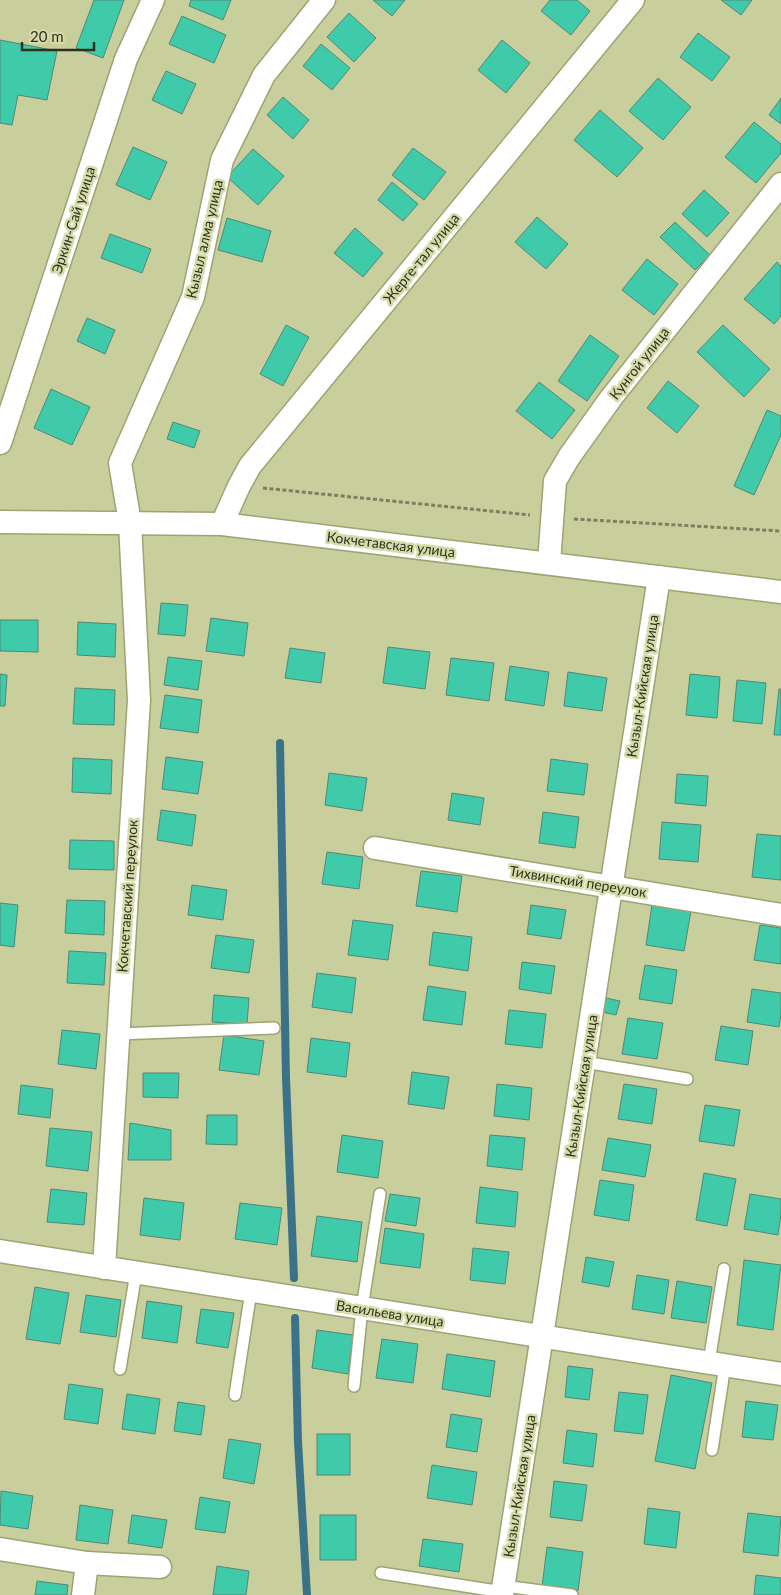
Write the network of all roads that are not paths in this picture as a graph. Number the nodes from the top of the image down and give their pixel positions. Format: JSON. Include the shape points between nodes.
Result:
{"nodes":[{"id":1,"x":153,"y":0,"type":"edge"},
{"id":2,"x":324,"y":0,"type":"edge"},
{"id":3,"x":633,"y":0,"type":"edge"},
{"id":4,"x":781,"y":184,"type":"edge"},
{"id":5,"x":0,"y":443,"type":"edge"},
{"id":6,"x":0,"y":522,"type":"edge"},
{"id":7,"x":130,"y":523,"type":"junction"},
{"id":8,"x":222,"y":524,"type":"junction"},
{"id":9,"x":549,"y":563,"type":"junction"},
{"id":10,"x":659,"y":577,"type":"junction"},
{"id":11,"x":781,"y":592,"type":"edge"},
{"id":12,"x":374,"y":848,"type":"dead end"},
{"id":13,"x":612,"y":886,"type":"junction"},
{"id":14,"x":781,"y":914,"type":"edge"},
{"id":15,"x":274,"y":1028,"type":"dead end"},
{"id":16,"x":118,"y":1034,"type":"junction"},
{"id":17,"x":584,"y":1062,"type":"junction"},
{"id":18,"x":687,"y":1079,"type":"dead end"},
{"id":19,"x":380,"y":1194,"type":"dead end"},
{"id":20,"x":0,"y":1251,"type":"edge"},
{"id":21,"x":104,"y":1268,"type":"junction"},
{"id":22,"x":724,"y":1269,"type":"dead end"},
{"id":23,"x":136,"y":1273,"type":"junction"},
{"id":24,"x":251,"y":1291,"type":"junction"},
{"id":25,"x":362,"y":1308,"type":"junction"},
{"id":26,"x":542,"y":1336,"type":"junction"},
{"id":27,"x":717,"y":1364,"type":"junction"},
{"id":28,"x":120,"y":1370,"type":"dead end"},
{"id":29,"x":781,"y":1374,"type":"edge"},
{"id":30,"x":354,"y":1386,"type":"dead end"},
{"id":31,"x":236,"y":1395,"type":"dead end"},
{"id":32,"x":712,"y":1450,"type":"dead end"},
{"id":33,"x":0,"y":1549,"type":"edge"},
{"id":34,"x":87,"y":1564,"type":"junction"},
{"id":35,"x":160,"y":1567,"type":"dead end"},
{"id":36,"x":381,"y":1573,"type":"dead end"},
{"id":37,"x":503,"y":1591,"type":"edge"},
{"id":38,"x":83,"y":1595,"type":"edge"},
{"id":39,"x":572,"y":1595,"type":"edge"}],
"edges":[{"from":1,"to":5,"type":"street","name":"Эркин-Сай улица","via":[[126,59]]},
{"from":2,"to":7,"type":"street","name":"Кызыл алма улица","via":[[264,75],[222,160],[193,297],[120,463]]},
{"from":3,"to":8,"type":"street","name":"Жерге-тал улица","via":[[250,466]]},
{"from":4,"to":9,"type":"street","name":"Кунгой улица","via":[[611,398],[569,457],[555,481]]},
{"from":6,"to":7,"type":"street","name":"Кокчетавская улица"},
{"from":7,"to":8,"type":"street","name":"Кокчетавская улица"},
{"from":7,"to":16,"type":"street","name":"Кокчетавский переулок","via":[[139,700]]},
{"from":8,"to":9,"type":"street","name":"Кокчетавская улица"},
{"from":9,"to":10,"type":"street","name":"Кокчетавская улица"},
{"from":10,"to":11,"type":"street","name":"Кокчетавская улица"},
{"from":10,"to":13,"type":"street","name":"Кызыл-Кийская улица"},
{"from":12,"to":13,"type":"street","name":"Тихвинский переулок"},
{"from":13,"to":14,"type":"street","name":"Тихвинский переулок"},
{"from":13,"to":17,"type":"street","name":"Кызыл-Кийская улица"},
{"from":15,"to":16,"type":"lane"},
{"from":16,"to":21,"type":"street","name":"Кокчетавский переулок"},
{"from":17,"to":18,"type":"lane"},
{"from":17,"to":26,"type":"street","name":"Кызыл-Кийская улица"},
{"from":19,"to":25,"type":"lane"},
{"from":20,"to":21,"type":"street","name":"Васильева улица"},
{"from":21,"to":23,"type":"street","name":"Васильева улица"},
{"from":22,"to":27,"type":"lane"},
{"from":23,"to":24,"type":"street","name":"Васильева улица"},
{"from":23,"to":28,"type":"lane"},
{"from":24,"to":25,"type":"street","name":"Васильева улица"},
{"from":24,"to":31,"type":"lane"},
{"from":25,"to":26,"type":"street","name":"Васильева улица"},
{"from":25,"to":30,"type":"lane"},
{"from":26,"to":27,"type":"street","name":"Васильева улица"},
{"from":26,"to":37,"type":"street","name":"Кызыл-Кийская улица"},
{"from":27,"to":29,"type":"street","name":"Васильева улица"},
{"from":27,"to":32,"type":"lane"},
{"from":33,"to":34,"type":"street"},
{"from":34,"to":35,"type":"street"},
{"from":34,"to":38,"type":"street"},
{"from":36,"to":37,"type":"lane"},
{"from":37,"to":39,"type":"lane"}]}
